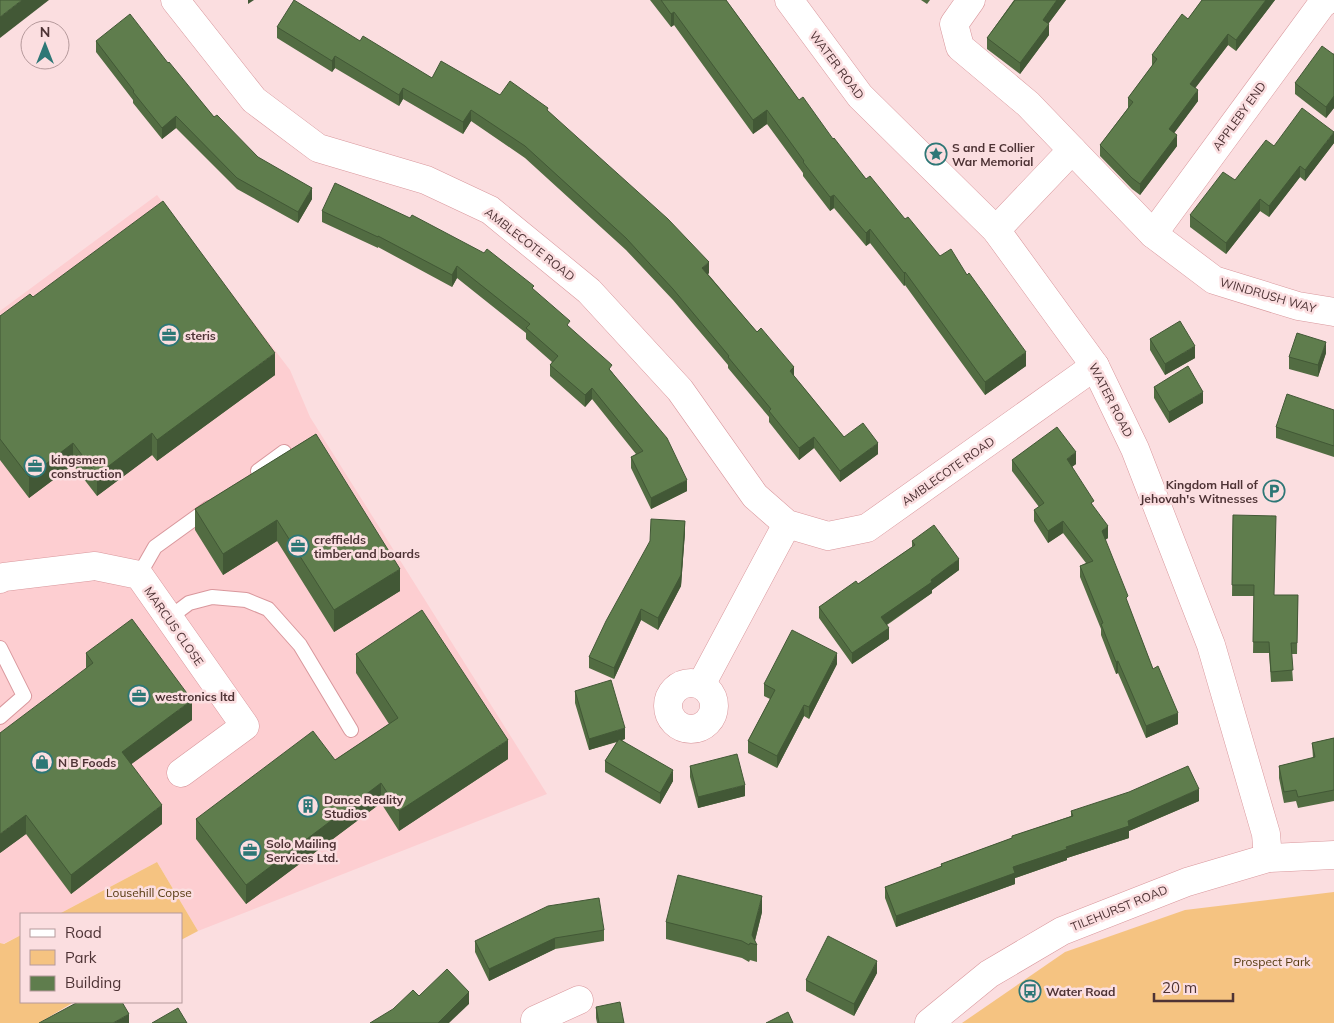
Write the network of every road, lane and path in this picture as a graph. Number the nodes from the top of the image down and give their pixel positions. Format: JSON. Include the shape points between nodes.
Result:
{"nodes":[{"id":1,"x":175,"y":0,"type":"edge"},
{"id":2,"x":788,"y":0,"type":"edge"},
{"id":3,"x":971,"y":0,"type":"edge"},
{"id":4,"x":1328,"y":0,"type":"edge"},
{"id":5,"x":1072,"y":150,"type":"junction"},
{"id":6,"x":996,"y":230,"type":"junction"},
{"id":7,"x":1153,"y":234,"type":"junction"},
{"id":8,"x":1334,"y":312,"type":"edge"},
{"id":9,"x":1095,"y":366,"type":"junction"},
{"id":10,"x":284,"y":452,"type":"edge"},
{"id":11,"x":246,"y":480,"type":"edge"},
{"id":12,"x":216,"y":502,"type":"edge"},
{"id":13,"x":787,"y":524,"type":"junction"},
{"id":14,"x":138,"y":575,"type":"junction"},
{"id":15,"x":0,"y":579,"type":"edge"},
{"id":16,"x":169,"y":618,"type":"junction"},
{"id":17,"x":0,"y":648,"type":"edge"},
{"id":18,"x":701,"y":685,"type":"dead end"},
{"id":19,"x":0,"y":717,"type":"edge"},
{"id":20,"x":351,"y":730,"type":"dead end"},
{"id":21,"x":181,"y":773,"type":"dead end"},
{"id":22,"x":1334,"y":854,"type":"edge"},
{"id":23,"x":1268,"y":858,"type":"junction"},
{"id":24,"x":579,"y":1000,"type":"dead end"},
{"id":25,"x":534,"y":1022,"type":"edge"},
{"id":26,"x":929,"y":1023,"type":"edge"}],
"edges":[{"from":1,"to":13,"type":"street","name":"AMBLECOTE ROAD","via":[[254,100],[318,148],[426,180],[490,210],[590,291],[680,390],[755,496]]},
{"from":2,"to":6,"type":"street","name":"WATER ROAD","via":[[860,96]]},
{"from":3,"to":5,"type":"street","name":"WINDRUSH WAY","via":[[954,24],[960,47],[1028,104]]},
{"from":4,"to":7,"type":"street","name":"APPLEBY END"},
{"from":5,"to":6,"type":"street"},
{"from":5,"to":7,"type":"street","name":"WINDRUSH WAY"},
{"from":6,"to":9,"type":"street","name":"WATER ROAD"},
{"from":7,"to":8,"type":"street","name":"WINDRUSH WAY","via":[[1214,280],[1298,306]]},
{"from":9,"to":13,"type":"street","name":"AMBLECOTE ROAD","via":[[867,528],[828,536]]},
{"from":9,"to":23,"type":"street","name":"WATER ROAD","via":[[1136,449],[1211,644],[1266,834]]},
{"from":10,"to":11,"type":"lane"},
{"from":12,"to":14,"type":"lane","via":[[155,547]]},
{"from":13,"to":18,"type":"street"},
{"from":14,"to":15,"type":"street","name":"MARCUS CLOSE","via":[[95,566]]},
{"from":14,"to":16,"type":"street","name":"MARCUS CLOSE"},
{"from":16,"to":20,"type":"lane","via":[[189,603],[212,597],[246,600],[268,609],[300,645]]},
{"from":16,"to":21,"type":"street","name":"MARCUS CLOSE","via":[[245,726]]},
{"from":17,"to":19,"type":"lane","via":[[24,696]]},
{"from":22,"to":23,"type":"street","name":"TILEHURST ROAD"},
{"from":23,"to":26,"type":"street","name":"TILEHURST ROAD","via":[[1187,882],[1062,931],[989,974]]},
{"from":24,"to":25,"type":"street"}]}
